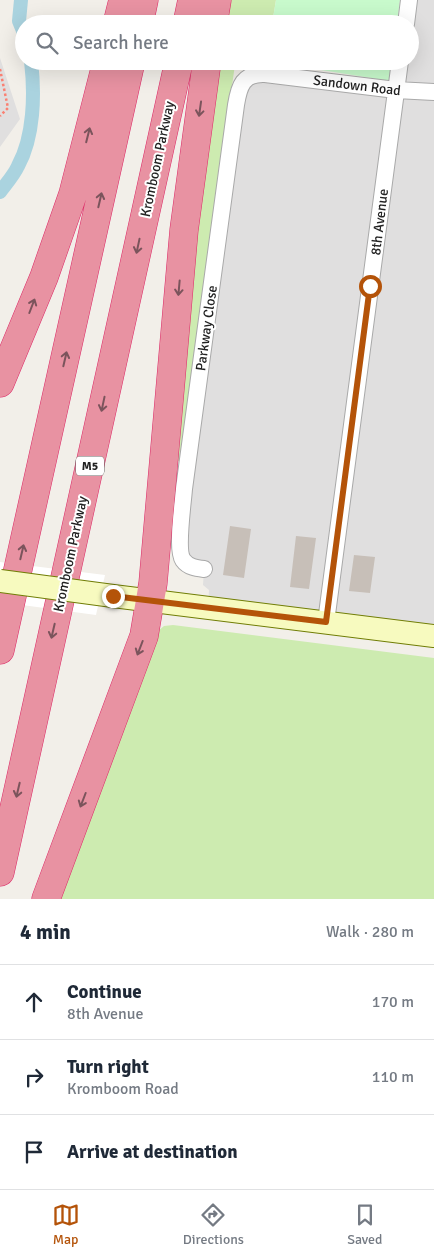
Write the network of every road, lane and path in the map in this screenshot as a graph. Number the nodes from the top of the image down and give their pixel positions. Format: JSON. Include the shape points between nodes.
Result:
{"nodes":[{"id":1,"x":123,"y":0,"type":"edge"},
{"id":2,"x":144,"y":0,"type":"edge"},
{"id":3,"x":192,"y":0,"type":"edge"},
{"id":4,"x":217,"y":0,"type":"edge"},
{"id":5,"x":409,"y":0,"type":"edge"},
{"id":6,"x":119,"y":15,"type":"edge"},
{"id":7,"x":141,"y":15,"type":"edge"},
{"id":8,"x":189,"y":15,"type":"edge"},
{"id":9,"x":214,"y":15,"type":"edge"},
{"id":10,"x":407,"y":15,"type":"edge"},
{"id":11,"x":0,"y":69,"type":"edge"},
{"id":12,"x":105,"y":70,"type":"edge"},
{"id":13,"x":129,"y":70,"type":"edge"},
{"id":14,"x":177,"y":70,"type":"edge"},
{"id":15,"x":206,"y":70,"type":"edge"},
{"id":16,"x":399,"y":70,"type":"edge"},
{"id":17,"x":250,"y":76,"type":"joint"},
{"id":18,"x":396,"y":90,"type":"junction"},
{"id":19,"x":434,"y":92,"type":"edge"},
{"id":20,"x":0,"y":116,"type":"edge"},
{"id":21,"x":0,"y":383,"type":"edge"},
{"id":22,"x":204,"y":569,"type":"dead end"},
{"id":23,"x":0,"y":581,"type":"edge"},
{"id":24,"x":152,"y":600,"type":"junction"},
{"id":25,"x":326,"y":622,"type":"junction"},
{"id":26,"x":434,"y":636,"type":"edge"},
{"id":27,"x":0,"y":650,"type":"edge"},
{"id":28,"x":0,"y":872,"type":"edge"},
{"id":29,"x":46,"y":899,"type":"edge"}],
"edges":[{"from":1,"to":6,"type":"highway"},
{"from":2,"to":7,"type":"highway"},
{"from":3,"to":8,"type":"highway"},
{"from":4,"to":9,"type":"highway"},
{"from":5,"to":10,"type":"street"},
{"from":11,"to":20,"type":"path","via":[[8,108]]},
{"from":21,"to":12,"type":"highway","one_way":true,"via":[[44,277],[73,194]]},
{"from":27,"to":13,"type":"highway","one_way":true},
{"from":14,"to":28,"type":"highway","name":"Kromboom Parkway","number":"M5","one_way":true},
{"from":15,"to":24,"type":"highway","one_way":true,"via":[[184,230]]},
{"from":16,"to":18,"type":"street","name":"8th Avenue"},
{"from":17,"to":18,"type":"street","name":"Sandown Road","via":[[265,74]]},
{"from":17,"to":22,"type":"street","name":"Parkway Close","via":[[242,83],[236,105],[184,489],[179,550],[188,566]]},
{"from":18,"to":19,"type":"street","name":"Sandown Road"},
{"from":18,"to":25,"type":"street","name":"8th Avenue"},
{"from":23,"to":24,"type":"street","bridge":true},
{"from":24,"to":25,"type":"street"},
{"from":24,"to":29,"type":"highway","one_way":true,"via":[[144,636]]},
{"from":25,"to":26,"type":"street"}]}
